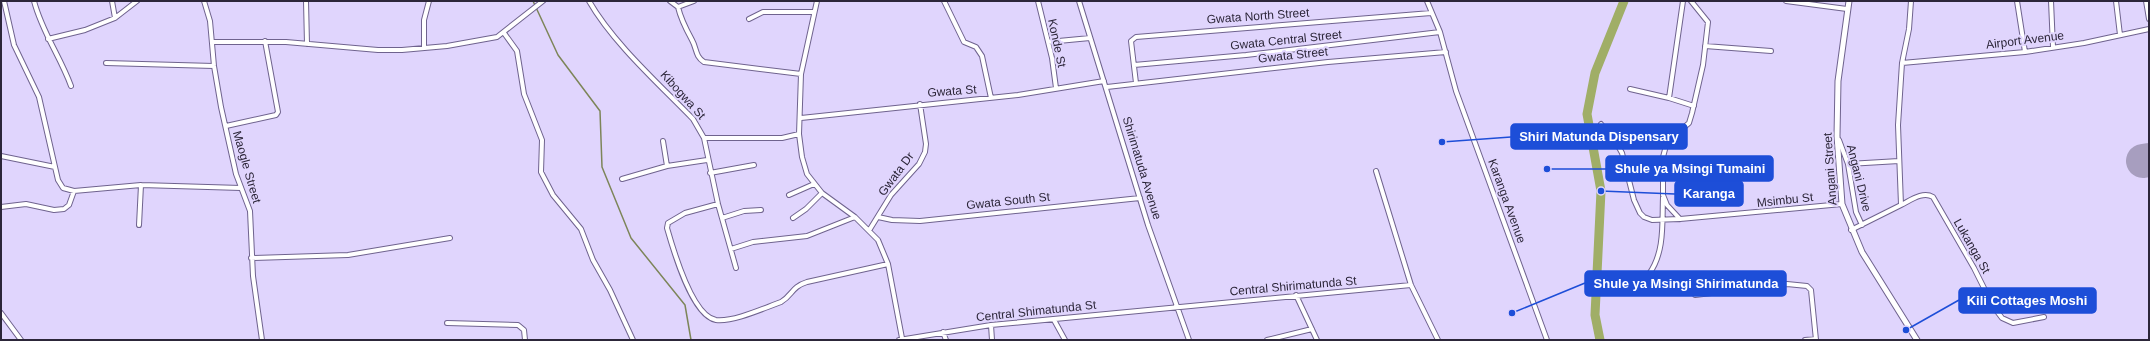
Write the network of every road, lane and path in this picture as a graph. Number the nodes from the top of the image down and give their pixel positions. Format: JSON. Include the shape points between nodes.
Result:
{"nodes":[{"id":1,"x":4,"y":1,"type":"edge"},
{"id":2,"x":34,"y":1,"type":"edge"},
{"id":3,"x":112,"y":1,"type":"edge"},
{"id":4,"x":137,"y":1,"type":"edge"},
{"id":5,"x":204,"y":1,"type":"edge"},
{"id":6,"x":306,"y":1,"type":"edge"},
{"id":7,"x":429,"y":1,"type":"edge"},
{"id":8,"x":542,"y":1,"type":"edge"},
{"id":9,"x":589,"y":1,"type":"edge"},
{"id":10,"x":670,"y":1,"type":"edge"},
{"id":11,"x":694,"y":1,"type":"edge"},
{"id":12,"x":817,"y":1,"type":"edge"},
{"id":13,"x":944,"y":1,"type":"edge"},
{"id":14,"x":1038,"y":1,"type":"edge"},
{"id":15,"x":1079,"y":1,"type":"edge"},
{"id":16,"x":1427,"y":1,"type":"edge"},
{"id":17,"x":1683,"y":1,"type":"edge"},
{"id":18,"x":1691,"y":1,"type":"edge"},
{"id":19,"x":1786,"y":1,"type":"edge"},
{"id":20,"x":1849,"y":1,"type":"edge"},
{"id":21,"x":1911,"y":1,"type":"edge"},
{"id":22,"x":2017,"y":1,"type":"edge"},
{"id":23,"x":2051,"y":1,"type":"edge"},
{"id":24,"x":2116,"y":1,"type":"edge"},
{"id":25,"x":2146,"y":1,"type":"edge"},
{"id":26,"x":678,"y":8,"type":"junction"},
{"id":27,"x":1847,"y":9,"type":"junction"},
{"id":28,"x":814,"y":12,"type":"junction"},
{"id":29,"x":1431,"y":13,"type":"junction"},
{"id":30,"x":115,"y":18,"type":"junction"},
{"id":31,"x":749,"y":19,"type":"dead end"},
{"id":32,"x":2149,"y":20,"type":"edge"},
{"id":33,"x":2149,"y":29,"type":"edge"},
{"id":34,"x":1440,"y":32,"type":"junction"},
{"id":35,"x":504,"y":33,"type":"junction"},
{"id":36,"x":2120,"y":35,"type":"junction"},
{"id":37,"x":1090,"y":38,"type":"junction"},
{"id":38,"x":48,"y":39,"type":"junction"},
{"id":39,"x":265,"y":41,"type":"junction"},
{"id":40,"x":213,"y":42,"type":"junction"},
{"id":41,"x":1048,"y":42,"type":"junction"},
{"id":42,"x":307,"y":44,"type":"junction"},
{"id":43,"x":1705,"y":46,"type":"junction"},
{"id":44,"x":2053,"y":47,"type":"junction"},
{"id":45,"x":424,"y":48,"type":"junction"},
{"id":46,"x":1771,"y":51,"type":"dead end"},
{"id":47,"x":1446,"y":52,"type":"junction"},
{"id":48,"x":2025,"y":52,"type":"junction"},
{"id":49,"x":106,"y":63,"type":"dead end"},
{"id":50,"x":1902,"y":63,"type":"junction"},
{"id":51,"x":1134,"y":65,"type":"junction"},
{"id":52,"x":214,"y":66,"type":"junction"},
{"id":53,"x":801,"y":74,"type":"junction"},
{"id":54,"x":1104,"y":81,"type":"junction"},
{"id":55,"x":1136,"y":83,"type":"junction"},
{"id":56,"x":71,"y":86,"type":"dead end"},
{"id":57,"x":1107,"y":87,"type":"junction"},
{"id":58,"x":1056,"y":88,"type":"junction"},
{"id":59,"x":1630,"y":90,"type":"dead end"},
{"id":60,"x":991,"y":98,"type":"junction"},
{"id":61,"x":1669,"y":98,"type":"junction"},
{"id":62,"x":920,"y":104,"type":"junction"},
{"id":63,"x":1694,"y":106,"type":"junction"},
{"id":64,"x":801,"y":118,"type":"junction"},
{"id":65,"x":1601,"y":124,"type":"dead end"},
{"id":66,"x":226,"y":126,"type":"junction"},
{"id":67,"x":799,"y":134,"type":"junction"},
{"id":68,"x":1837,"y":136,"type":"junction"},
{"id":69,"x":704,"y":138,"type":"junction"},
{"id":70,"x":663,"y":141,"type":"dead end"},
{"id":71,"x":1667,"y":142,"type":"junction"},
{"id":72,"x":1617,"y":144,"type":"junction"},
{"id":73,"x":1,"y":156,"type":"edge"},
{"id":74,"x":707,"y":160,"type":"junction"},
{"id":75,"x":1899,"y":161,"type":"junction"},
{"id":76,"x":1848,"y":164,"type":"junction"},
{"id":77,"x":754,"y":165,"type":"dead end"},
{"id":78,"x":667,"y":166,"type":"junction"},
{"id":79,"x":55,"y":167,"type":"junction"},
{"id":80,"x":1376,"y":171,"type":"dead end"},
{"id":81,"x":710,"y":173,"type":"junction"},
{"id":82,"x":622,"y":179,"type":"dead end"},
{"id":83,"x":814,"y":184,"type":"junction"},
{"id":84,"x":141,"y":185,"type":"junction"},
{"id":85,"x":241,"y":188,"type":"junction"},
{"id":86,"x":74,"y":191,"type":"junction"},
{"id":87,"x":822,"y":193,"type":"junction"},
{"id":88,"x":789,"y":195,"type":"dead end"},
{"id":89,"x":1664,"y":196,"type":"junction"},
{"id":90,"x":1140,"y":198,"type":"junction"},
{"id":91,"x":718,"y":204,"type":"junction"},
{"id":92,"x":1842,"y":204,"type":"junction"},
{"id":93,"x":1901,"y":205,"type":"junction"},
{"id":94,"x":1,"y":207,"type":"edge"},
{"id":95,"x":760,"y":210,"type":"dead end"},
{"id":96,"x":855,"y":217,"type":"junction"},
{"id":97,"x":878,"y":217,"type":"junction"},
{"id":98,"x":722,"y":218,"type":"junction"},
{"id":99,"x":793,"y":218,"type":"dead end"},
{"id":100,"x":1662,"y":219,"type":"junction"},
{"id":101,"x":1680,"y":219,"type":"junction"},
{"id":102,"x":1862,"y":224,"type":"junction"},
{"id":103,"x":139,"y":225,"type":"dead end"},
{"id":104,"x":870,"y":229,"type":"junction"},
{"id":105,"x":1851,"y":230,"type":"junction"},
{"id":106,"x":450,"y":238,"type":"dead end"},
{"id":107,"x":731,"y":249,"type":"junction"},
{"id":108,"x":251,"y":258,"type":"junction"},
{"id":109,"x":888,"y":264,"type":"junction"},
{"id":110,"x":736,"y":268,"type":"dead end"},
{"id":111,"x":1411,"y":285,"type":"junction"},
{"id":112,"x":1632,"y":288,"type":"dead end"},
{"id":113,"x":1296,"y":295,"type":"junction"},
{"id":114,"x":1695,"y":295,"type":"dead end"},
{"id":115,"x":1176,"y":307,"type":"junction"},
{"id":116,"x":1,"y":313,"type":"edge"},
{"id":117,"x":2044,"y":317,"type":"dead end"},
{"id":118,"x":1054,"y":320,"type":"junction"},
{"id":119,"x":447,"y":323,"type":"dead end"},
{"id":120,"x":991,"y":325,"type":"junction"},
{"id":121,"x":1312,"y":329,"type":"junction"},
{"id":122,"x":943,"y":332,"type":"junction"},
{"id":123,"x":900,"y":339,"type":"edge"},
{"id":124,"x":20,"y":340,"type":"edge"},
{"id":125,"x":262,"y":340,"type":"edge"},
{"id":126,"x":525,"y":340,"type":"edge"},
{"id":127,"x":633,"y":340,"type":"edge"},
{"id":128,"x":946,"y":340,"type":"edge"},
{"id":129,"x":992,"y":340,"type":"edge"},
{"id":130,"x":1064,"y":340,"type":"edge"},
{"id":131,"x":1189,"y":340,"type":"edge"},
{"id":132,"x":1266,"y":340,"type":"edge"},
{"id":133,"x":1317,"y":340,"type":"edge"},
{"id":134,"x":1438,"y":340,"type":"edge"},
{"id":135,"x":1548,"y":340,"type":"edge"},
{"id":136,"x":1805,"y":340,"type":"edge"},
{"id":137,"x":1816,"y":340,"type":"edge"},
{"id":138,"x":1917,"y":340,"type":"edge"}],
"edges":[{"from":1,"to":79,"type":"street","via":[[14,45],[39,97]]},
{"from":2,"to":38,"type":"street"},
{"from":3,"to":30,"type":"street"},
{"from":4,"to":30,"type":"street"},
{"from":5,"to":40,"type":"street","name":"Maogle Street"},
{"from":6,"to":42,"type":"street"},
{"from":7,"to":45,"type":"street","via":[[424,20]]},
{"from":8,"to":35,"type":"street"},
{"from":9,"to":69,"type":"street","name":"Kibogwa St","via":[[628,53],[693,119]]},
{"from":10,"to":26,"type":"street"},
{"from":11,"to":26,"type":"street"},
{"from":12,"to":28,"type":"street"},
{"from":13,"to":60,"type":"street","via":[[964,42],[976,47],[982,56]]},
{"from":14,"to":41,"type":"street","name":"Konde St"},
{"from":15,"to":37,"type":"street","name":"Shirimatuda Avenue"},
{"from":16,"to":29,"type":"street","name":"Karanga Avenue"},
{"from":17,"to":61,"type":"street"},
{"from":18,"to":43,"type":"street","via":[[1708,22]]},
{"from":19,"to":27,"type":"street"},
{"from":20,"to":27,"type":"street","name":"Angani Street"},
{"from":21,"to":50,"type":"street"},
{"from":22,"to":48,"type":"street"},
{"from":23,"to":44,"type":"street"},
{"from":24,"to":36,"type":"street"},
{"from":25,"to":32,"type":"street"},
{"from":26,"to":53,"type":"street","via":[[696,54],[704,62]]},
{"from":27,"to":68,"type":"street","name":"Angani Street","via":[[1838,82]]},
{"from":28,"to":31,"type":"street","via":[[763,12]]},
{"from":28,"to":53,"type":"street"},
{"from":29,"to":34,"type":"street","name":"Karanga Avenue"},
{"from":29,"to":51,"type":"street","name":"Gwata North Street","via":[[1136,37],[1131,41]]},
{"from":30,"to":38,"type":"street","via":[[85,30]]},
{"from":33,"to":36,"type":"street","name":"Airport Avenue"},
{"from":34,"to":47,"type":"street","name":"Karanga Avenue"},
{"from":34,"to":51,"type":"street","name":"Gwata Central Street","via":[[1246,55]]},
{"from":35,"to":45,"type":"street","via":[[488,40]]},
{"from":35,"to":127,"type":"street","via":[[517,51],[524,94],[542,140],[541,172],[553,195],[581,229],[593,260]]},
{"from":36,"to":44,"type":"street","name":"Airport Avenue"},
{"from":37,"to":41,"type":"street"},
{"from":37,"to":54,"type":"street","name":"Shirimatuda Avenue"},
{"from":38,"to":56,"type":"street"},
{"from":39,"to":40,"type":"street"},
{"from":39,"to":42,"type":"street"},
{"from":39,"to":66,"type":"street","via":[[278,112],[276,115]]},
{"from":40,"to":52,"type":"street","name":"Maogle Street"},
{"from":41,"to":58,"type":"street","name":"Konde St"},
{"from":42,"to":45,"type":"street","via":[[378,50]]},
{"from":43,"to":46,"type":"street"},
{"from":43,"to":63,"type":"street"},
{"from":44,"to":48,"type":"street","name":"Airport Avenue"},
{"from":47,"to":55,"type":"street","name":"Gwata Street"},
{"from":47,"to":135,"type":"street","name":"Karanga Avenue","via":[[1456,91]]},
{"from":48,"to":50,"type":"street","name":"Airport Avenue"},
{"from":49,"to":52,"type":"street"},
{"from":50,"to":75,"type":"street","via":[[1898,125]]},
{"from":51,"to":55,"type":"street","name":"Gwata North Street"},
{"from":52,"to":66,"type":"street","name":"Maogle Street"},
{"from":53,"to":64,"type":"street"},
{"from":54,"to":57,"type":"street","name":"Shirimatuda Avenue"},
{"from":54,"to":58,"type":"street","name":"Gwata St"},
{"from":55,"to":57,"type":"street","name":"Gwata Street"},
{"from":57,"to":90,"type":"street","name":"Shirimatuda Avenue"},
{"from":58,"to":60,"type":"street","name":"Gwata St"},
{"from":59,"to":61,"type":"street"},
{"from":60,"to":62,"type":"street","name":"Gwata St"},
{"from":61,"to":63,"type":"street"},
{"from":62,"to":64,"type":"street","name":"Gwata St"},
{"from":62,"to":97,"type":"street","name":"Gwata Dr","via":[[925,152],[919,164],[900,183]]},
{"from":63,"to":71,"type":"street","via":[[1689,123]]},
{"from":64,"to":67,"type":"street"},
{"from":65,"to":72,"type":"street","name":"Msimbu St"},
{"from":66,"to":85,"type":"street","name":"Maogle Street"},
{"from":67,"to":69,"type":"street","via":[[782,138]]},
{"from":67,"to":83,"type":"street","via":[[807,174]]},
{"from":68,"to":76,"type":"street","name":"Angani Drive"},
{"from":68,"to":92,"type":"street","name":"Angani Street"},
{"from":69,"to":74,"type":"street","name":"Kibogwa St"},
{"from":70,"to":78,"type":"street"},
{"from":71,"to":72,"type":"street","via":[[1635,137]]},
{"from":71,"to":89,"type":"street","via":[[1663,157]]},
{"from":72,"to":100,"type":"street","name":"Msimbu St","via":[[1640,213],[1652,220]]},
{"from":73,"to":79,"type":"street"},
{"from":74,"to":78,"type":"street"},
{"from":74,"to":81,"type":"street","name":"Kibogwa St"},
{"from":75,"to":76,"type":"street"},
{"from":75,"to":93,"type":"street"},
{"from":76,"to":102,"type":"street","name":"Angani Drive","via":[[1856,212]]},
{"from":77,"to":81,"type":"street"},
{"from":78,"to":82,"type":"street"},
{"from":79,"to":86,"type":"street","via":[[63,188]]},
{"from":80,"to":111,"type":"street"},
{"from":81,"to":91,"type":"street","name":"Kibogwa St"},
{"from":83,"to":87,"type":"street"},
{"from":83,"to":88,"type":"street"},
{"from":84,"to":85,"type":"street"},
{"from":84,"to":86,"type":"street"},
{"from":84,"to":103,"type":"street"},
{"from":85,"to":108,"type":"street","name":"Maogle Street","via":[[250,211]]},
{"from":86,"to":94,"type":"street","via":[[64,209],[54,210],[26,204]]},
{"from":87,"to":96,"type":"street"},
{"from":87,"to":99,"type":"street"},
{"from":89,"to":100,"type":"street"},
{"from":89,"to":101,"type":"street","via":[[1673,214]]},
{"from":90,"to":97,"type":"street","name":"Gwata South St","via":[[920,221]]},
{"from":90,"to":115,"type":"street","name":"Shirimatuda Avenue"},
{"from":91,"to":98,"type":"street","name":"Kibogwa St"},
{"from":91,"to":109,"type":"street","via":[[675,217],[668,223],[667,228],[681,273],[701,308],[711,318],[734,318],[787,299],[797,285]]},
{"from":92,"to":101,"type":"street","name":"Msimbu St"},
{"from":92,"to":105,"type":"street","name":"Angani Street"},
{"from":93,"to":102,"type":"street"},
{"from":93,"to":117,"type":"street","name":"Lukanga St","via":[[1921,195],[1933,197],[1993,306],[2007,322]]},
{"from":95,"to":98,"type":"street","via":[[744,211]]},
{"from":96,"to":104,"type":"street"},
{"from":96,"to":107,"type":"street","via":[[806,236],[753,242]]},
{"from":97,"to":104,"type":"street","name":"Gwata Dr"},
{"from":98,"to":107,"type":"street","name":"Kibogwa St"},
{"from":100,"to":101,"type":"street","name":"Msimbu St"},
{"from":100,"to":112,"type":"street","via":[[1659,254],[1648,274]]},
{"from":102,"to":105,"type":"street"},
{"from":104,"to":109,"type":"street","via":[[878,240]]},
{"from":105,"to":138,"type":"street","name":"Angani Street"},
{"from":106,"to":108,"type":"street","via":[[348,255]]},
{"from":107,"to":110,"type":"street","name":"Kibogwa St"},
{"from":108,"to":125,"type":"street","name":"Maogle Street"},
{"from":109,"to":123,"type":"street"},
{"from":111,"to":113,"type":"street","name":"Central Shirimatunda St"},
{"from":111,"to":134,"type":"street"},
{"from":113,"to":115,"type":"street","name":"Central Shirimatunda St"},
{"from":113,"to":121,"type":"street"},
{"from":114,"to":137,"type":"street","via":[[1787,284],[1807,286],[1810,290]]},
{"from":115,"to":118,"type":"street","name":"Central Shimatunda St"},
{"from":115,"to":131,"type":"street","name":"Shirimatuda Avenue"},
{"from":116,"to":124,"type":"street"},
{"from":118,"to":120,"type":"street","name":"Central Shimatunda St"},
{"from":118,"to":130,"type":"street"},
{"from":119,"to":126,"type":"street","via":[[518,326],[524,330]]},
{"from":120,"to":122,"type":"street","name":"Central Shimatunda St"},
{"from":120,"to":129,"type":"street"},
{"from":121,"to":132,"type":"street"},
{"from":121,"to":133,"type":"street"},
{"from":122,"to":123,"type":"street","name":"Central Shimatunda St"},
{"from":122,"to":128,"type":"street"},
{"from":136,"to":137,"type":"street"}]}
